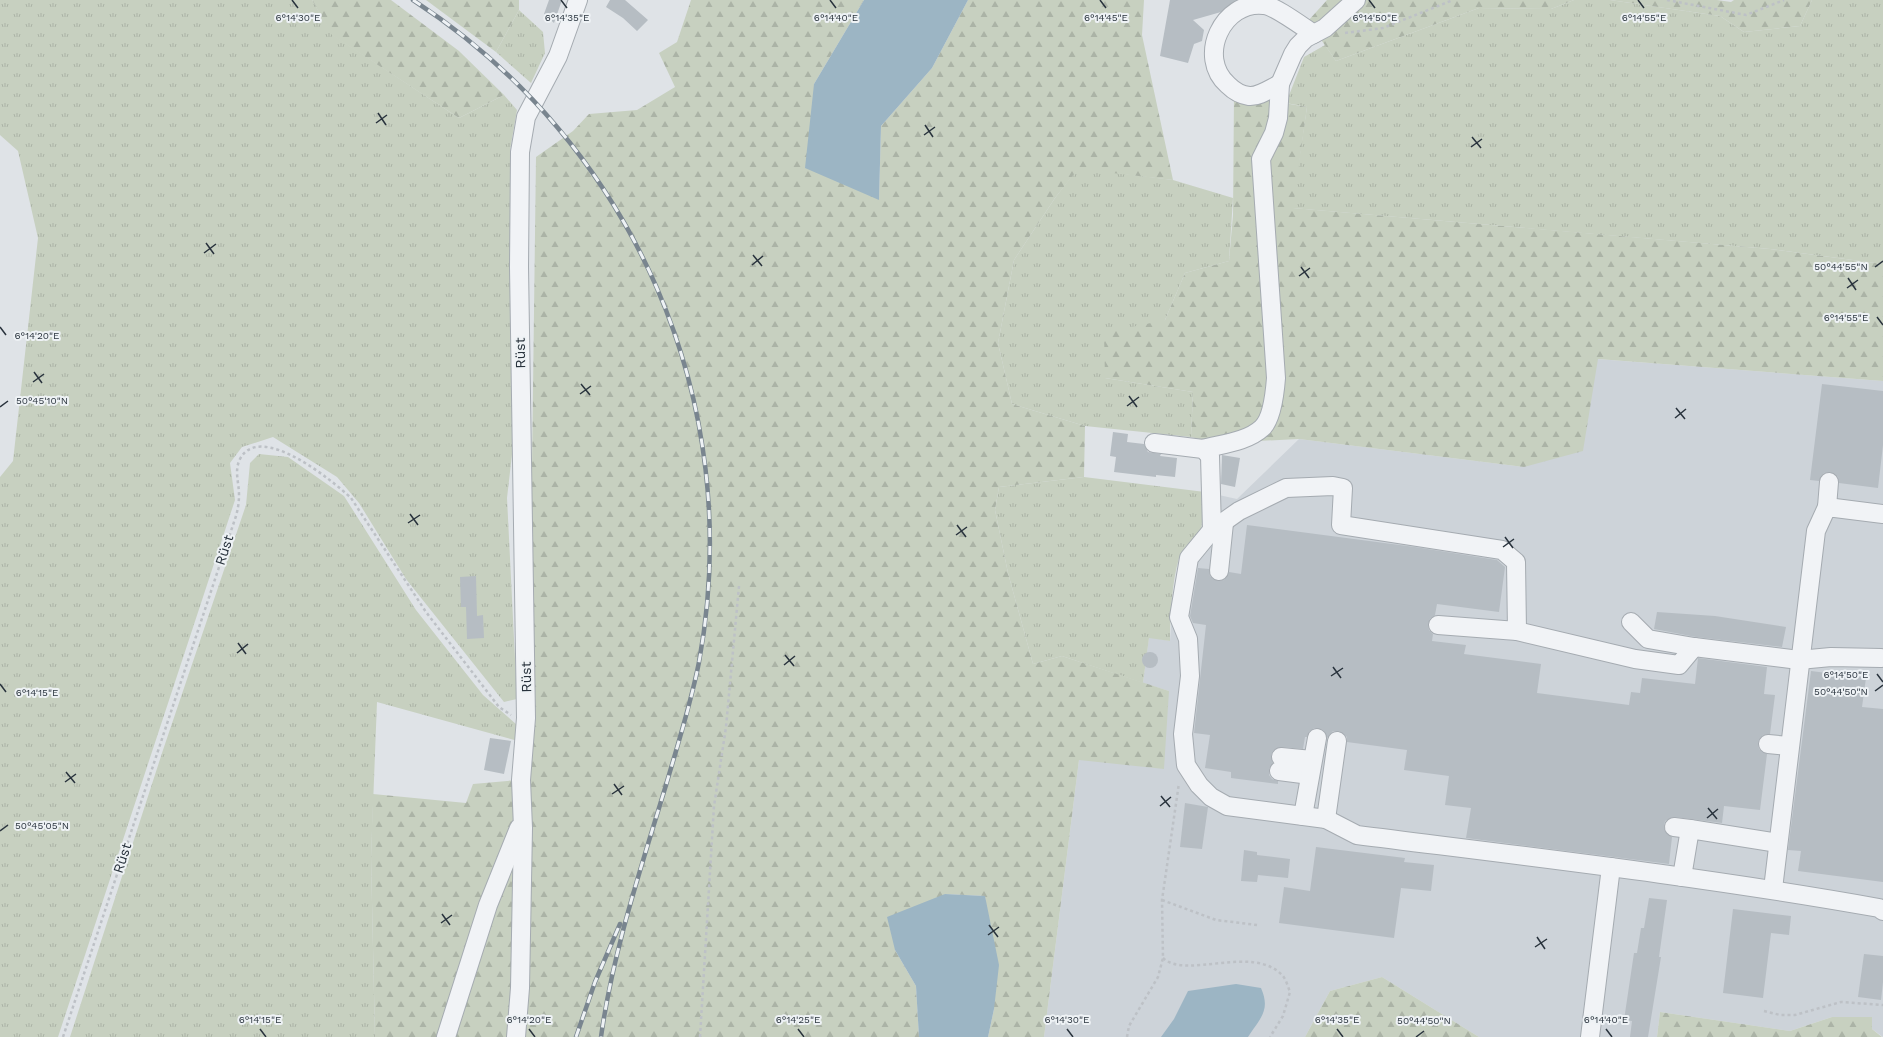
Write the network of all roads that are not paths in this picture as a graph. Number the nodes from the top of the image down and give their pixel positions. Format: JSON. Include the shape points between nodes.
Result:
{"nodes":[{"id":1,"x":578,"y":0,"type":"edge"},
{"id":2,"x":1356,"y":0,"type":"edge"},
{"id":3,"x":1314,"y":34,"type":"junction"},
{"id":4,"x":1280,"y":84,"type":"junction"},
{"id":5,"x":1154,"y":443,"type":"dead end"},
{"id":6,"x":1203,"y":449,"type":"junction"},
{"id":7,"x":1829,"y":482,"type":"dead end"},
{"id":8,"x":1827,"y":508,"type":"junction"},
{"id":9,"x":1883,"y":514,"type":"edge"},
{"id":10,"x":1218,"y":527,"type":"junction"},
{"id":11,"x":1219,"y":571,"type":"dead end"},
{"id":12,"x":1631,"y":622,"type":"dead end"},
{"id":13,"x":1438,"y":625,"type":"dead end"},
{"id":14,"x":1517,"y":631,"type":"junction"},
{"id":15,"x":1694,"y":647,"type":"junction"},
{"id":16,"x":1881,"y":658,"type":"dead end"},
{"id":17,"x":1799,"y":660,"type":"junction"},
{"id":18,"x":1317,"y":738,"type":"dead end"},
{"id":19,"x":1337,"y":741,"type":"dead end"},
{"id":20,"x":1768,"y":744,"type":"dead end"},
{"id":21,"x":1789,"y":746,"type":"junction"},
{"id":22,"x":1280,"y":764,"type":"dead end"},
{"id":23,"x":1311,"y":768,"type":"junction"},
{"id":24,"x":1303,"y":816,"type":"junction"},
{"id":25,"x":523,"y":818,"type":"junction"},
{"id":26,"x":1326,"y":819,"type":"junction"},
{"id":27,"x":1778,"y":843,"type":"junction"},
{"id":28,"x":1611,"y":867,"type":"junction"},
{"id":29,"x":1682,"y":877,"type":"junction"},
{"id":30,"x":1772,"y":889,"type":"junction"},
{"id":31,"x":1883,"y":911,"type":"edge"},
{"id":32,"x":446,"y":1037,"type":"edge"},
{"id":33,"x":516,"y":1037,"type":"edge"},
{"id":34,"x":1590,"y":1037,"type":"edge"}],
"edges":[{"from":1,"to":25,"type":"street","name":"Rüst","via":[[558,56],[526,117],[520,152],[519,267],[526,718],[521,780]]},
{"from":2,"to":3,"type":"street","via":[[1326,28]]},
{"from":3,"to":4,"type":"street","via":[[1298,46]]},
{"from":3,"to":4,"type":"street","via":[[1266,5],[1254,4],[1242,8],[1221,27],[1215,39],[1214,53],[1214,66],[1220,78],[1234,90],[1249,96]]},
{"from":4,"to":6,"type":"street","via":[[1278,118],[1274,133],[1261,159],[1275,394],[1262,428],[1248,437]]},
{"from":5,"to":6,"type":"street"},
{"from":6,"to":10,"type":"street","via":[[1210,456]]},
{"from":7,"to":8,"type":"street"},
{"from":8,"to":9,"type":"street"},
{"from":8,"to":17,"type":"street","via":[[1816,531]]},
{"from":10,"to":11,"type":"street"},
{"from":10,"to":14,"type":"street","via":[[1239,512],[1286,488],[1343,488],[1341,525],[1502,550],[1516,562]]},
{"from":10,"to":24,"type":"street","via":[[1189,558],[1179,617],[1188,639],[1190,676],[1183,734],[1186,765],[1199,785],[1211,797],[1227,806]]},
{"from":12,"to":15,"type":"street","via":[[1648,639]]},
{"from":13,"to":14,"type":"street"},
{"from":14,"to":15,"type":"street","via":[[1635,659],[1679,664]]},
{"from":15,"to":17,"type":"street"},
{"from":16,"to":17,"type":"street","via":[[1831,657]]},
{"from":17,"to":21,"type":"street"},
{"from":18,"to":23,"type":"street"},
{"from":19,"to":26,"type":"street"},
{"from":20,"to":21,"type":"street"},
{"from":21,"to":27,"type":"street"},
{"from":22,"to":23,"type":"street"},
{"from":23,"to":24,"type":"street"},
{"from":24,"to":26,"type":"street"},
{"from":25,"to":32,"type":"street","via":[[488,904]]},
{"from":25,"to":33,"type":"street","name":"Rüst","via":[[520,988]]},
{"from":26,"to":28,"type":"street","via":[[1357,835]]},
{"from":27,"to":29,"type":"street","via":[[1682,828]]},
{"from":27,"to":30,"type":"street"},
{"from":28,"to":29,"type":"street"},
{"from":28,"to":34,"type":"street"},
{"from":29,"to":30,"type":"street"},
{"from":30,"to":31,"type":"street","via":[[1879,908]]}]}
